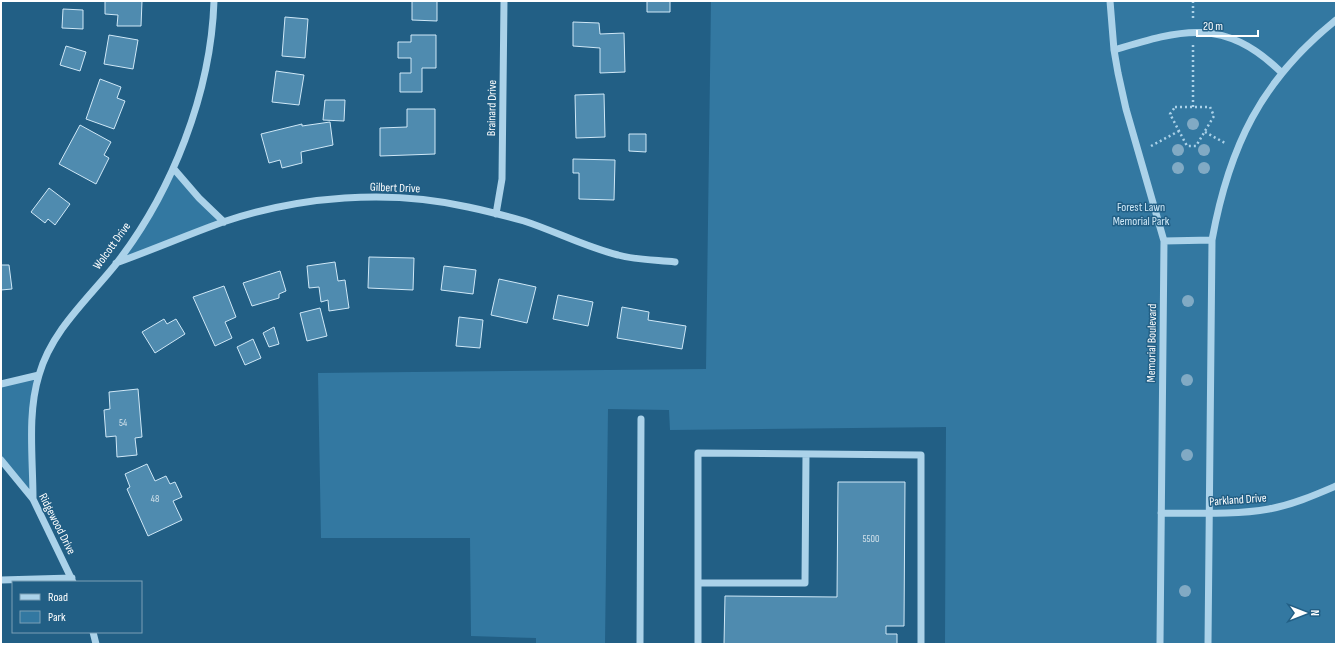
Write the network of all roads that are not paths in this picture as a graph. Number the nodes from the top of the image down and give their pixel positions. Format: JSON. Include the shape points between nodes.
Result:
{"nodes":[{"id":1,"x":214,"y":1,"type":"edge"},
{"id":2,"x":504,"y":1,"type":"edge"},
{"id":3,"x":1110,"y":1,"type":"edge"},
{"id":4,"x":1336,"y":20,"type":"edge"},
{"id":5,"x":1114,"y":50,"type":"junction"},
{"id":6,"x":1281,"y":72,"type":"junction"},
{"id":7,"x":174,"y":169,"type":"junction"},
{"id":8,"x":496,"y":214,"type":"junction"},
{"id":9,"x":224,"y":222,"type":"junction"},
{"id":10,"x":1212,"y":240,"type":"junction"},
{"id":11,"x":1164,"y":241,"type":"junction"},
{"id":12,"x":675,"y":262,"type":"dead end"},
{"id":13,"x":116,"y":263,"type":"junction"},
{"id":14,"x":39,"y":375,"type":"junction"},
{"id":15,"x":1,"y":384,"type":"edge"},
{"id":16,"x":641,"y":419,"type":"dead end"},
{"id":17,"x":806,"y":454,"type":"junction"},
{"id":18,"x":1,"y":460,"type":"edge"},
{"id":19,"x":1336,"y":486,"type":"edge"},
{"id":20,"x":33,"y":499,"type":"junction"},
{"id":21,"x":1161,"y":513,"type":"junction"},
{"id":22,"x":1209,"y":513,"type":"junction"},
{"id":23,"x":1,"y":580,"type":"edge"},
{"id":24,"x":73,"y":580,"type":"edge"},
{"id":25,"x":698,"y":583,"type":"junction"},
{"id":26,"x":93,"y":633,"type":"edge"},
{"id":27,"x":96,"y":644,"type":"edge"},
{"id":28,"x":640,"y":644,"type":"edge"},
{"id":29,"x":698,"y":644,"type":"edge"},
{"id":30,"x":921,"y":644,"type":"edge"},
{"id":31,"x":1160,"y":644,"type":"edge"},
{"id":32,"x":1208,"y":644,"type":"edge"}],
"edges":[{"from":1,"to":7,"type":"street","name":"Wolcott Drive","via":[[207,62],[192,119]]},
{"from":2,"to":8,"type":"street","name":"Brainard Drive","via":[[502,179]]},
{"from":3,"to":5,"type":"street","name":"Memorial Boulevard"},
{"from":4,"to":6,"type":"street","via":[[1315,37]]},
{"from":5,"to":6,"type":"street","via":[[1159,37],[1193,32],[1218,34],[1242,42],[1264,56]]},
{"from":5,"to":11,"type":"street","name":"Memorial Boulevard","via":[[1126,109]]},
{"from":6,"to":10,"type":"street","via":[[1250,122],[1237,149],[1218,207]]},
{"from":7,"to":9,"type":"street"},
{"from":7,"to":13,"type":"street","name":"Wolcott Drive","via":[[145,220]]},
{"from":8,"to":9,"type":"street","name":"Gilbert Drive","via":[[435,201],[363,198],[295,205]]},
{"from":8,"to":12,"type":"street","name":"Gilbert Drive","via":[[524,221],[618,255]]},
{"from":9,"to":13,"type":"street","name":"Gilbert Drive"},
{"from":10,"to":11,"type":"street"},
{"from":10,"to":22,"type":"street"},
{"from":11,"to":21,"type":"street","name":"Memorial Boulevard"},
{"from":13,"to":14,"type":"street","name":"Wolcott Drive","via":[[76,309],[51,346]]},
{"from":14,"to":15,"type":"street"},
{"from":14,"to":20,"type":"street","name":"Wolcott Drive","via":[[32,418]]},
{"from":16,"to":28,"type":"street"},
{"from":17,"to":25,"type":"street","via":[[805,583]]},
{"from":17,"to":25,"type":"street","via":[[698,453]]},
{"from":17,"to":30,"type":"street","via":[[921,455]]},
{"from":18,"to":20,"type":"street","name":"Ridgewood Drive"},
{"from":19,"to":22,"type":"street","name":"Parkland Drive","via":[[1269,509]]},
{"from":20,"to":24,"type":"street","name":"Ridgewood Drive"},
{"from":21,"to":22,"type":"street","name":"Parkland Drive"},
{"from":21,"to":31,"type":"street","name":"Memorial Boulevard"},
{"from":22,"to":32,"type":"street"},
{"from":23,"to":24,"type":"street"},
{"from":25,"to":29,"type":"street"},
{"from":26,"to":27,"type":"street"}]}
